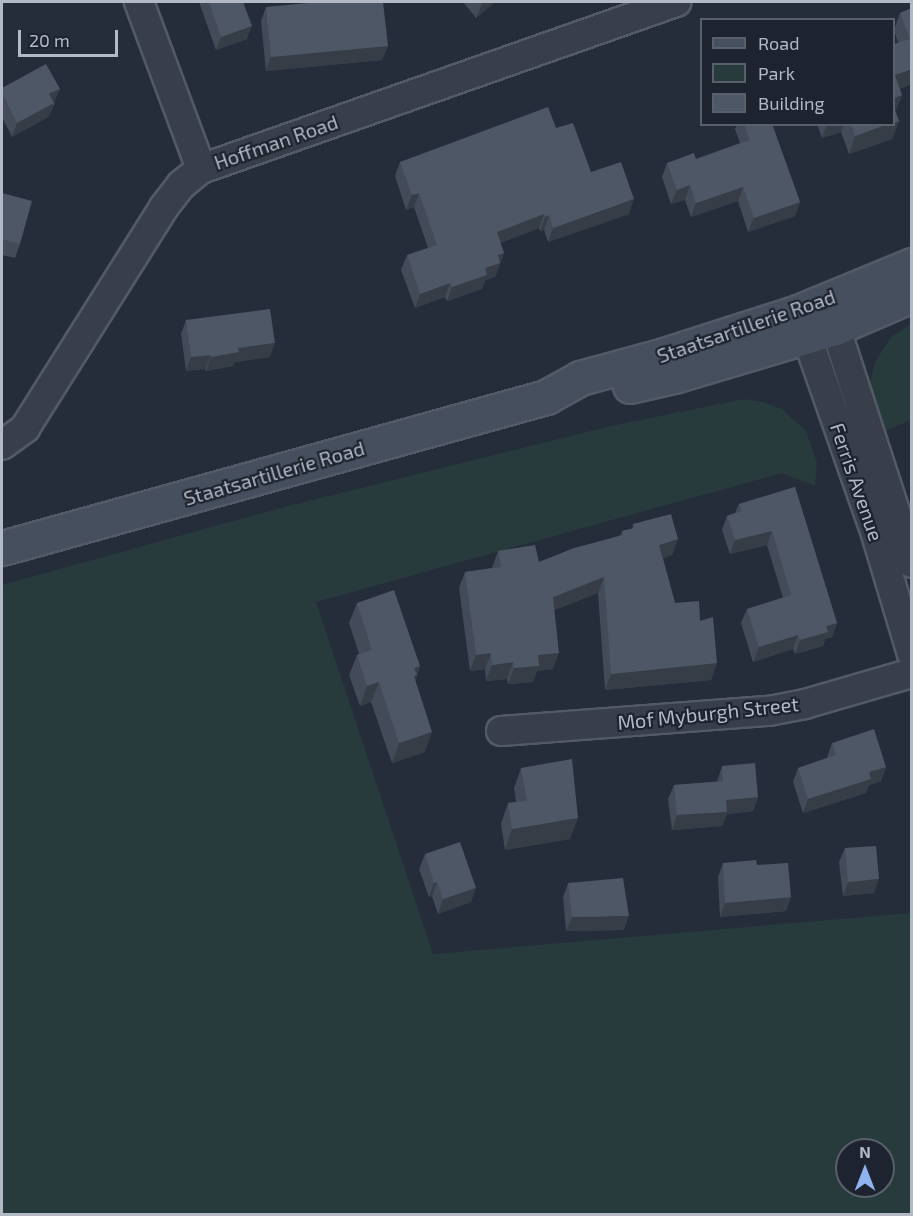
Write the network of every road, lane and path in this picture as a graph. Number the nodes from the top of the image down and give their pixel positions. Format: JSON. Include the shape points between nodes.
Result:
{"nodes":[{"id":1,"x":139,"y":2,"type":"edge"},
{"id":2,"x":676,"y":2,"type":"edge"},
{"id":3,"x":201,"y":169,"type":"junction"},
{"id":4,"x":912,"y":265,"type":"edge"},
{"id":5,"x":912,"y":295,"type":"edge"},
{"id":6,"x":817,"y":319,"type":"junction"},
{"id":7,"x":2,"y":445,"type":"edge"},
{"id":8,"x":2,"y":548,"type":"edge"},
{"id":9,"x":912,"y":563,"type":"edge"},
{"id":10,"x":912,"y":654,"type":"edge"},
{"id":11,"x":912,"y":673,"type":"edge"},
{"id":12,"x":501,"y":731,"type":"dead end"}],
"edges":[{"from":1,"to":3,"type":"street"},
{"from":2,"to":3,"type":"street","name":"Hoffman Road"},
{"from":3,"to":7,"type":"street","name":"Hoffman Road","via":[[181,185],[164,207],[25,428]]},
{"from":4,"to":6,"type":"street","name":"Staatsartillerie Road"},
{"from":5,"to":6,"type":"street","name":"Staatsartillerie Road"},
{"from":6,"to":8,"type":"street","name":"Staatsartillerie Road","via":[[580,378],[546,397]]},
{"from":6,"to":9,"type":"street","name":"Ferris Avenue"},
{"from":6,"to":10,"type":"street","name":"Ferris Avenue"},
{"from":11,"to":12,"type":"street","name":"Mof Myburgh Street","via":[[769,711]]}]}
